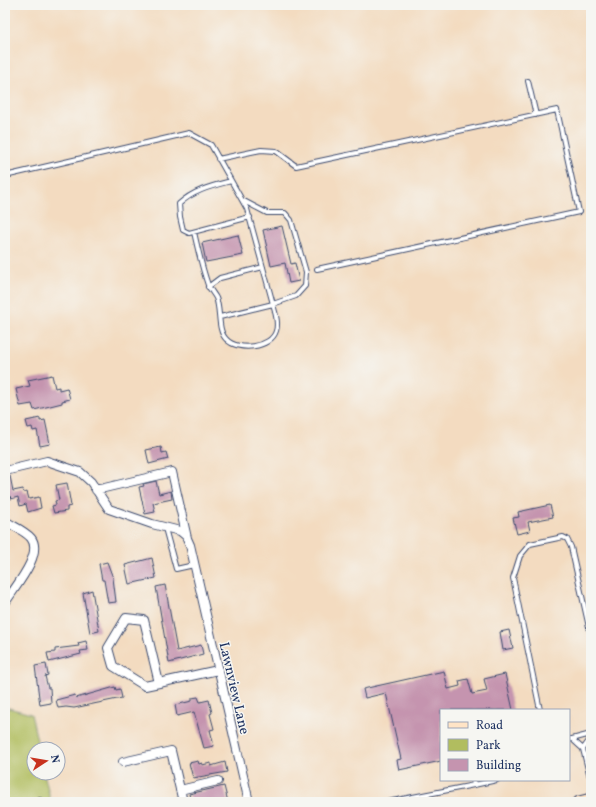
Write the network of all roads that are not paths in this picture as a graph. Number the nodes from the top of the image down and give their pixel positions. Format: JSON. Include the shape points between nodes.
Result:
{"nodes":[{"id":1,"x":528,"y":81,"type":"dead end"},
{"id":2,"x":536,"y":115,"type":"junction"},
{"id":3,"x":218,"y":159,"type":"junction"},
{"id":4,"x":5,"y":176,"type":"edge"},
{"id":5,"x":231,"y":181,"type":"junction"},
{"id":6,"x":242,"y":200,"type":"junction"},
{"id":7,"x":250,"y":217,"type":"junction"},
{"id":8,"x":194,"y":232,"type":"junction"},
{"id":9,"x":263,"y":267,"type":"junction"},
{"id":10,"x":317,"y":269,"type":"dead end"},
{"id":11,"x":208,"y":287,"type":"junction"},
{"id":12,"x":273,"y":304,"type":"junction"},
{"id":13,"x":220,"y":317,"type":"junction"},
{"id":14,"x":5,"y":471,"type":"edge"},
{"id":15,"x":96,"y":490,"type":"junction"},
{"id":16,"x":5,"y":521,"type":"edge"},
{"id":17,"x":165,"y":528,"type":"junction"},
{"id":18,"x":188,"y":540,"type":"junction"},
{"id":19,"x":194,"y":565,"type":"junction"},
{"id":20,"x":5,"y":603,"type":"edge"},
{"id":21,"x":591,"y":610,"type":"edge"},
{"id":22,"x":587,"y":618,"type":"junction"},
{"id":23,"x":591,"y":636,"type":"edge"},
{"id":24,"x":218,"y":670,"type":"junction"},
{"id":25,"x":159,"y":683,"type":"junction"},
{"id":26,"x":540,"y":709,"type":"edge"},
{"id":27,"x":591,"y":734,"type":"edge"},
{"id":28,"x":591,"y":738,"type":"edge"},
{"id":29,"x":570,"y":739,"type":"edge"},
{"id":30,"x":584,"y":749,"type":"junction"},
{"id":31,"x":123,"y":762,"type":"dead end"},
{"id":32,"x":218,"y":781,"type":"dead end"},
{"id":33,"x":485,"y":781,"type":"edge"},
{"id":34,"x":591,"y":781,"type":"edge"},
{"id":35,"x":473,"y":782,"type":"edge"},
{"id":36,"x":180,"y":790,"type":"junction"},
{"id":37,"x":591,"y":799,"type":"edge"},
{"id":38,"x":26,"y":802,"type":"edge"},
{"id":39,"x":40,"y":802,"type":"edge"},
{"id":40,"x":183,"y":802,"type":"edge"},
{"id":41,"x":248,"y":802,"type":"edge"},
{"id":42,"x":387,"y":802,"type":"edge"},
{"id":43,"x":579,"y":802,"type":"edge"}],
"edges":[{"from":1,"to":2,"type":"lane"},
{"from":2,"to":3,"type":"lane","via":[[296,166],[276,151],[261,150]]},
{"from":2,"to":10,"type":"lane","via":[[557,110],[579,212]]},
{"from":3,"to":4,"type":"lane","via":[[211,145],[189,133]]},
{"from":3,"to":5,"type":"lane"},
{"from":5,"to":6,"type":"lane"},
{"from":5,"to":8,"type":"lane","via":[[189,195],[179,204],[183,230]]},
{"from":6,"to":7,"type":"lane"},
{"from":6,"to":12,"type":"lane","via":[[267,213],[285,213],[292,220],[306,272],[305,286],[296,296]]},
{"from":7,"to":8,"type":"lane"},
{"from":7,"to":9,"type":"lane"},
{"from":8,"to":11,"type":"lane"},
{"from":9,"to":11,"type":"lane","via":[[220,278]]},
{"from":9,"to":12,"type":"lane"},
{"from":11,"to":13,"type":"lane","via":[[216,299]]},
{"from":12,"to":13,"type":"lane"},
{"from":12,"to":13,"type":"lane","via":[[278,320],[276,332],[267,342],[254,346],[236,346],[226,339]]},
{"from":14,"to":15,"type":"street","via":[[47,462],[80,472]]},
{"from":15,"to":17,"type":"street","via":[[110,509],[119,514]]},
{"from":15,"to":18,"type":"street","name":"Lawnview Lane","via":[[172,472]]},
{"from":16,"to":20,"type":"street","via":[[29,536],[35,548],[33,558]]},
{"from":17,"to":18,"type":"street","via":[[180,531]]},
{"from":17,"to":19,"type":"lane","via":[[176,569]]},
{"from":18,"to":19,"type":"street","name":"Lawnview Lane"},
{"from":19,"to":24,"type":"street","name":"Lawnview Lane"},
{"from":21,"to":22,"type":"lane"},
{"from":22,"to":23,"type":"lane"},
{"from":22,"to":26,"type":"lane","via":[[567,539],[557,538],[530,544],[520,556],[513,578]]},
{"from":24,"to":25,"type":"street"},
{"from":24,"to":41,"type":"street","name":"Lawnview Lane"},
{"from":25,"to":25,"type":"street","via":[[144,620],[126,618],[108,648],[113,666],[145,686]]},
{"from":27,"to":29,"type":"lane"},
{"from":28,"to":30,"type":"lane"},
{"from":29,"to":30,"type":"lane"},
{"from":30,"to":34,"type":"lane"},
{"from":31,"to":36,"type":"street","via":[[171,751]]},
{"from":32,"to":36,"type":"street"},
{"from":33,"to":35,"type":"lane"},
{"from":35,"to":42,"type":"lane"},
{"from":36,"to":40,"type":"street"},
{"from":37,"to":43,"type":"street"},
{"from":38,"to":39,"type":"lane"}]}
